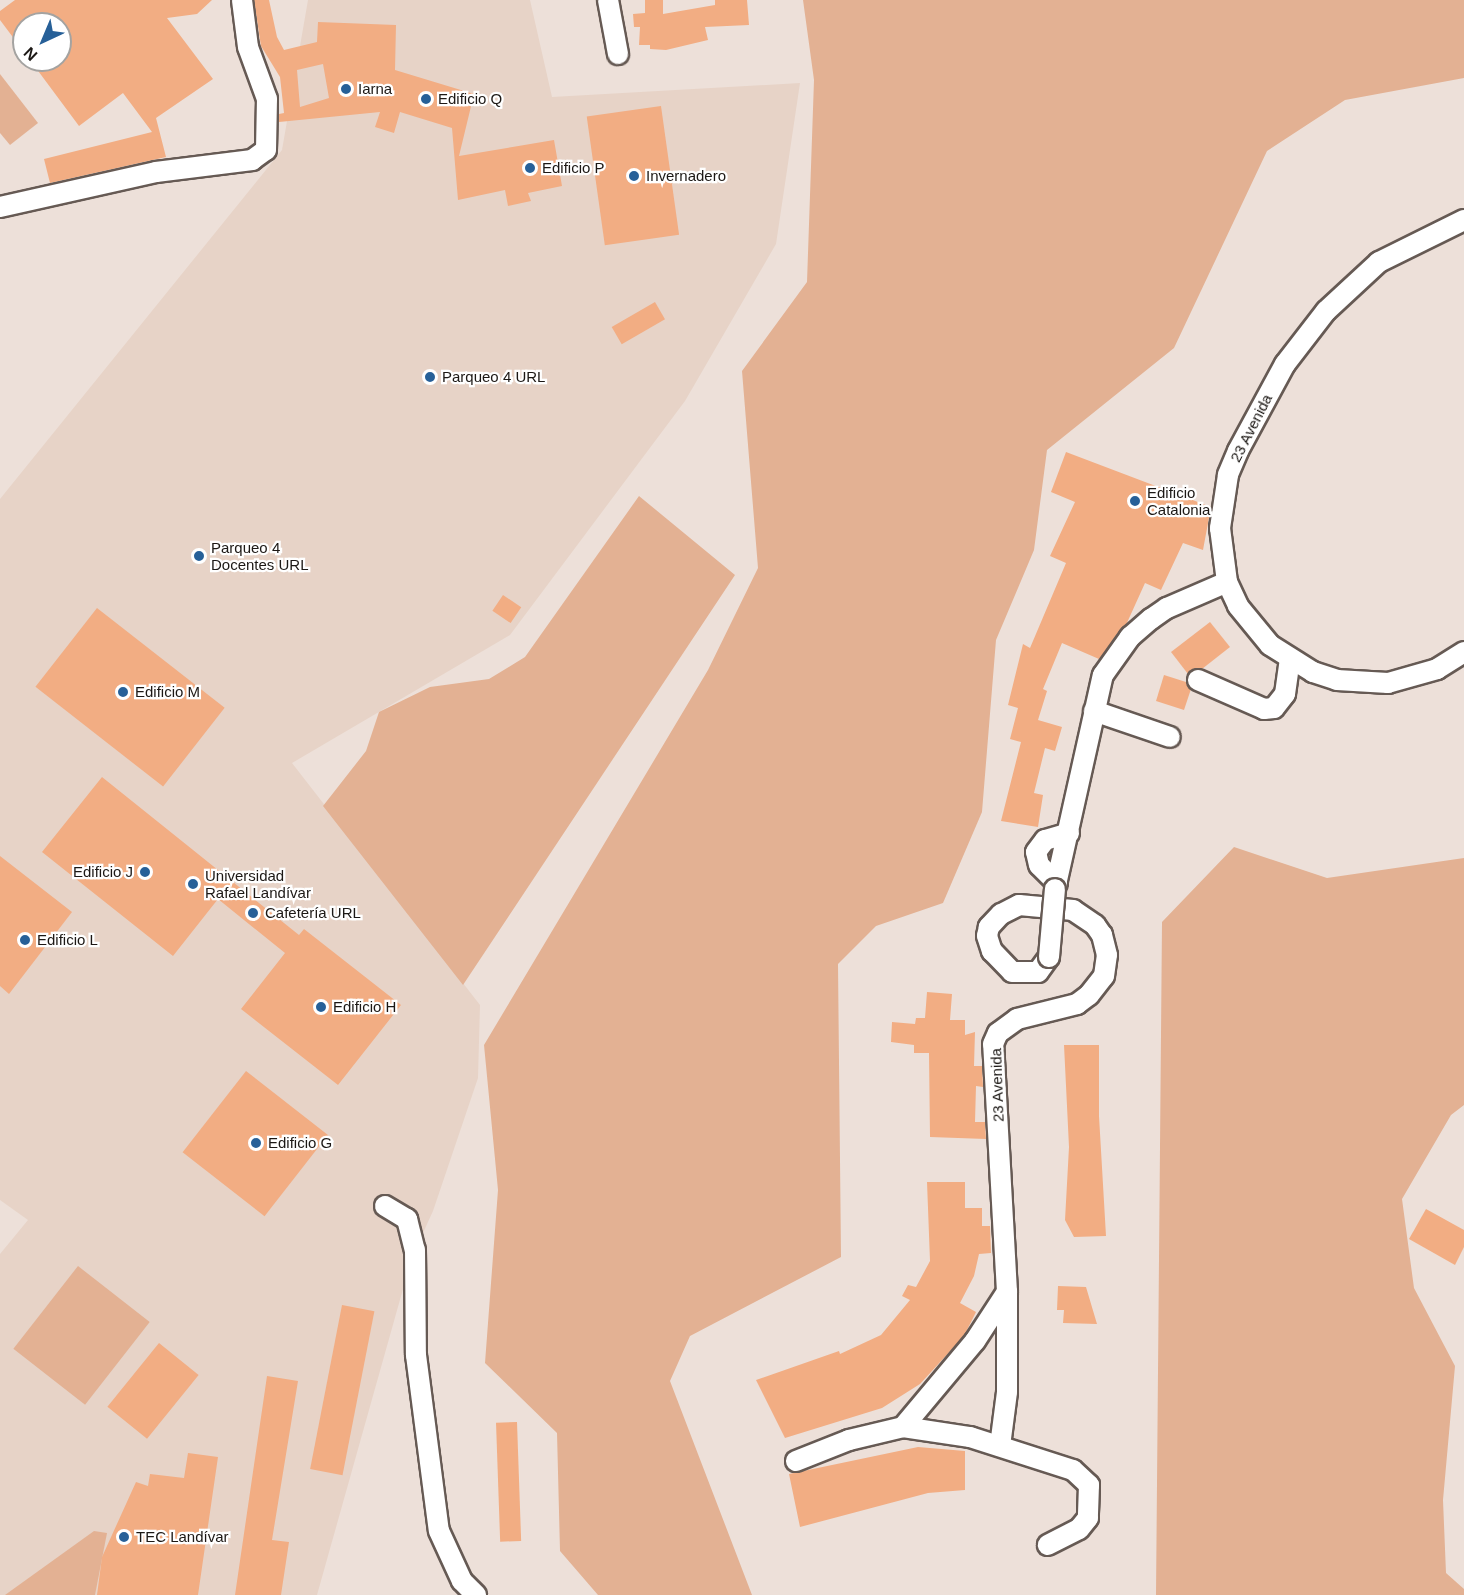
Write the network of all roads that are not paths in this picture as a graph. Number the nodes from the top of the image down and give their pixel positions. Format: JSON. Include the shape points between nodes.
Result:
{"nodes":[{"id":1,"x":242,"y":0,"type":"edge"},
{"id":2,"x":608,"y":0,"type":"edge"},
{"id":3,"x":618,"y":54,"type":"dead end"},
{"id":4,"x":0,"y":207,"type":"edge"},
{"id":5,"x":1464,"y":220,"type":"edge"},
{"id":6,"x":1227,"y":582,"type":"junction"},
{"id":7,"x":1461,"y":654,"type":"edge"},
{"id":8,"x":1290,"y":660,"type":"junction"},
{"id":9,"x":1198,"y":680,"type":"dead end"},
{"id":10,"x":1094,"y":711,"type":"junction"},
{"id":11,"x":1170,"y":737,"type":"dead end"},
{"id":12,"x":1069,"y":833,"type":"junction"},
{"id":13,"x":1056,"y":886,"type":"junction"},
{"id":14,"x":385,"y":1206,"type":"dead end"},
{"id":15,"x":1007,"y":1292,"type":"junction"},
{"id":16,"x":903,"y":1427,"type":"junction"},
{"id":17,"x":1000,"y":1446,"type":"junction"},
{"id":18,"x":796,"y":1461,"type":"dead end"},
{"id":19,"x":1048,"y":1545,"type":"dead end"},
{"id":20,"x":476,"y":1595,"type":"edge"}],
"edges":[{"from":1,"to":4,"type":"street","via":[[248,47],[267,99],[266,150],[252,160],[156,172]]},
{"from":2,"to":3,"type":"street"},
{"from":5,"to":6,"type":"street","name":"23 Avenida","via":[[1379,262],[1359,277],[1286,364],[1228,475],[1220,528]]},
{"from":6,"to":8,"type":"street","via":[[1252,627]]},
{"from":6,"to":10,"type":"street","name":"23 Avenida","via":[[1167,608],[1130,637],[1103,675]]},
{"from":7,"to":8,"type":"street","via":[[1421,675],[1388,683],[1337,680]]},
{"from":8,"to":9,"type":"street","via":[[1285,694],[1274,708],[1264,709]]},
{"from":10,"to":11,"type":"street"},
{"from":10,"to":12,"type":"street","name":"23 Avenida"},
{"from":12,"to":13,"type":"street","name":"23 Avenida"},
{"from":12,"to":13,"type":"street","via":[[1045,840],[1036,852],[1039,865]]},
{"from":13,"to":15,"type":"street","name":"23 Avenida","bridge":true,"via":[[1049,957],[1038,972],[1012,972],[992,951],[987,936],[989,927],[1001,914],[1019,905],[1073,910],[1095,925],[1107,955],[1104,976],[1089,995],[1077,1004],[1017,1019],[998,1033],[993,1044]]},
{"from":14,"to":20,"type":"street","via":[[407,1219],[416,1250],[416,1355],[439,1531],[462,1581]]},
{"from":15,"to":16,"type":"street","via":[[975,1341]]},
{"from":15,"to":17,"type":"street","name":"23 Avenida","via":[[1008,1392]]},
{"from":16,"to":17,"type":"street","via":[[941,1431]]},
{"from":16,"to":18,"type":"street","via":[[849,1440]]},
{"from":17,"to":19,"type":"street","via":[[1073,1470],[1089,1485],[1088,1518],[1079,1529]]}]}
